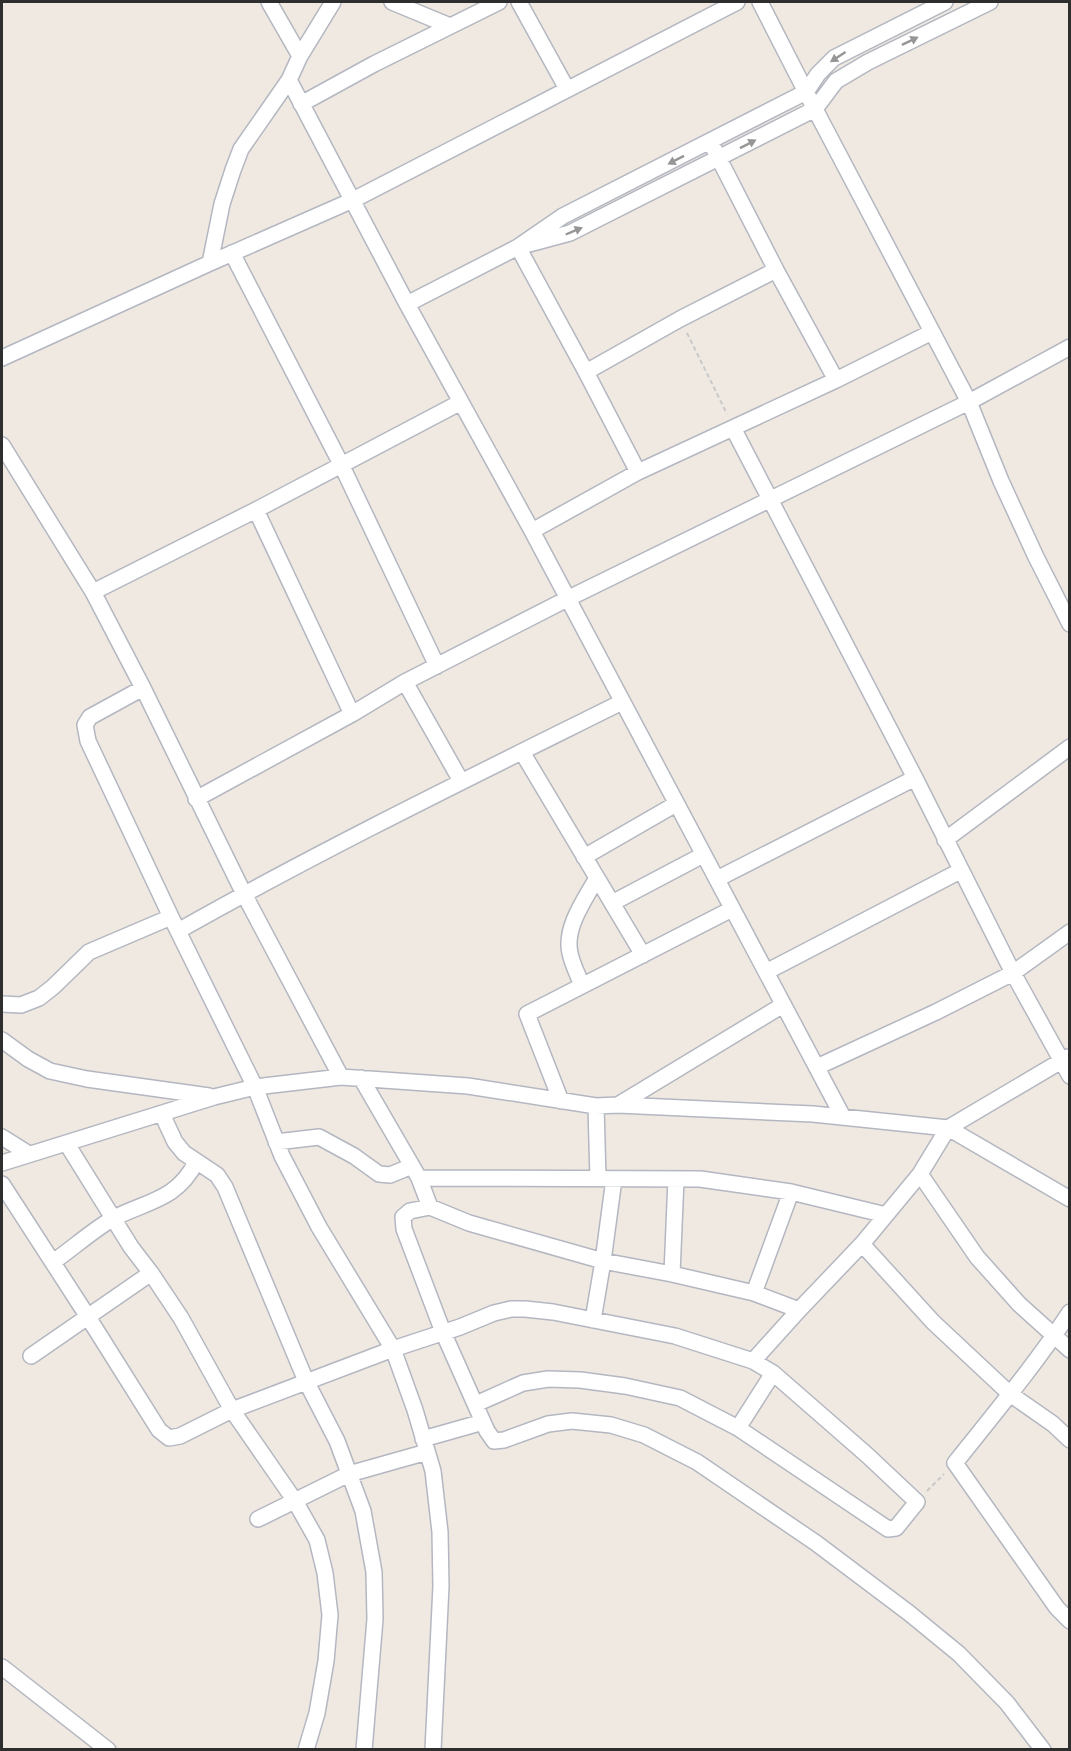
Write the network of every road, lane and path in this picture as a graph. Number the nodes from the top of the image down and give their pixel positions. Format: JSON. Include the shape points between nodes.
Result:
{"nodes":[{"id":1,"x":269,"y":2,"type":"edge"},
{"id":2,"x":333,"y":2,"type":"edge"},
{"id":3,"x":392,"y":2,"type":"edge"},
{"id":4,"x":499,"y":2,"type":"edge"},
{"id":5,"x":519,"y":2,"type":"edge"},
{"id":6,"x":737,"y":2,"type":"edge"},
{"id":7,"x":760,"y":2,"type":"edge"},
{"id":8,"x":945,"y":2,"type":"edge"},
{"id":9,"x":990,"y":2,"type":"edge"},
{"id":10,"x":450,"y":26,"type":"junction"},
{"id":11,"x":300,"y":56,"type":"junction"},
{"id":12,"x":289,"y":80,"type":"junction"},
{"id":13,"x":567,"y":89,"type":"junction"},
{"id":14,"x":806,"y":93,"type":"junction"},
{"id":15,"x":301,"y":104,"type":"junction"},
{"id":16,"x":815,"y":109,"type":"junction"},
{"id":17,"x":710,"y":142,"type":"junction"},
{"id":18,"x":719,"y":158,"type":"junction"},
{"id":19,"x":353,"y":200,"type":"junction"},
{"id":20,"x":518,"y":248,"type":"junction"},
{"id":21,"x":232,"y":253,"type":"junction"},
{"id":22,"x":210,"y":262,"type":"junction"},
{"id":23,"x":776,"y":270,"type":"junction"},
{"id":24,"x":408,"y":304,"type":"junction"},
{"id":25,"x":680,"y":319,"type":"junction"},
{"id":26,"x":932,"y":332,"type":"junction"},
{"id":27,"x":1070,"y":347,"type":"edge"},
{"id":28,"x":2,"y":358,"type":"edge"},
{"id":29,"x":586,"y":372,"type":"junction"},
{"id":30,"x":836,"y":380,"type":"junction"},
{"id":31,"x":461,"y":402,"type":"junction"},
{"id":32,"x":969,"y":402,"type":"junction"},
{"id":33,"x":733,"y":428,"type":"junction"},
{"id":34,"x":2,"y":445,"type":"edge"},
{"id":35,"x":341,"y":464,"type":"junction"},
{"id":36,"x":638,"y":472,"type":"junction"},
{"id":37,"x":770,"y":499,"type":"junction"},
{"id":38,"x":256,"y":510,"type":"junction"},
{"id":39,"x":532,"y":531,"type":"junction"},
{"id":40,"x":93,"y":592,"type":"junction"},
{"id":41,"x":567,"y":599,"type":"junction"},
{"id":42,"x":1070,"y":624,"type":"edge"},
{"id":43,"x":437,"y":666,"type":"junction"},
{"id":44,"x":405,"y":682,"type":"junction"},
{"id":45,"x":143,"y":688,"type":"junction"},
{"id":46,"x":622,"y":702,"type":"junction"},
{"id":47,"x":352,"y":714,"type":"junction"},
{"id":48,"x":1070,"y":747,"type":"edge"},
{"id":49,"x":522,"y":752,"type":"junction"},
{"id":50,"x":915,"y":778,"type":"junction"},
{"id":51,"x":460,"y":781,"type":"junction"},
{"id":52,"x":196,"y":799,"type":"junction"},
{"id":53,"x":676,"y":804,"type":"junction"},
{"id":54,"x":945,"y":840,"type":"junction"},
{"id":55,"x":703,"y":855,"type":"junction"},
{"id":56,"x":584,"y":857,"type":"junction"},
{"id":57,"x":960,"y":871,"type":"junction"},
{"id":58,"x":597,"y":878,"type":"junction"},
{"id":59,"x":717,"y":879,"type":"junction"},
{"id":60,"x":244,"y":894,"type":"junction"},
{"id":61,"x":612,"y":903,"type":"junction"},
{"id":62,"x":732,"y":909,"type":"junction"},
{"id":63,"x":171,"y":917,"type":"junction"},
{"id":64,"x":178,"y":931,"type":"junction"},
{"id":65,"x":1070,"y":932,"type":"edge"},
{"id":66,"x":643,"y":955,"type":"junction"},
{"id":67,"x":766,"y":972,"type":"junction"},
{"id":68,"x":1013,"y":973,"type":"junction"},
{"id":69,"x":582,"y":985,"type":"junction"},
{"id":70,"x":2,"y":1004,"type":"edge"},
{"id":71,"x":783,"y":1005,"type":"junction"},
{"id":72,"x":2,"y":1040,"type":"edge"},
{"id":73,"x":1065,"y":1059,"type":"edge"},
{"id":74,"x":816,"y":1067,"type":"junction"},
{"id":75,"x":1070,"y":1076,"type":"edge"},
{"id":76,"x":341,"y":1077,"type":"junction"},
{"id":77,"x":361,"y":1078,"type":"junction"},
{"id":78,"x":255,"y":1087,"type":"junction"},
{"id":79,"x":214,"y":1097,"type":"junction"},
{"id":80,"x":561,"y":1101,"type":"junction"},
{"id":81,"x":596,"y":1106,"type":"junction"},
{"id":82,"x":618,"y":1106,"type":"junction"},
{"id":83,"x":162,"y":1114,"type":"junction"},
{"id":84,"x":843,"y":1117,"type":"junction"},
{"id":85,"x":948,"y":1128,"type":"junction"},
{"id":86,"x":2,"y":1137,"type":"edge"},
{"id":87,"x":276,"y":1142,"type":"junction"},
{"id":88,"x":67,"y":1144,"type":"junction"},
{"id":89,"x":29,"y":1154,"type":"junction"},
{"id":90,"x":196,"y":1162,"type":"junction"},
{"id":91,"x":2,"y":1163,"type":"edge"},
{"id":92,"x":416,"y":1172,"type":"junction"},
{"id":93,"x":920,"y":1174,"type":"junction"},
{"id":94,"x":606,"y":1179,"type":"junction"},
{"id":95,"x":676,"y":1179,"type":"junction"},
{"id":96,"x":2,"y":1184,"type":"edge"},
{"id":97,"x":791,"y":1192,"type":"junction"},
{"id":98,"x":1070,"y":1199,"type":"edge"},
{"id":99,"x":430,"y":1207,"type":"junction"},
{"id":100,"x":886,"y":1215,"type":"junction"},
{"id":101,"x":113,"y":1219,"type":"junction"},
{"id":102,"x":862,"y":1244,"type":"junction"},
{"id":103,"x":603,"y":1261,"type":"junction"},
{"id":104,"x":53,"y":1262,"type":"junction"},
{"id":105,"x":152,"y":1273,"type":"junction"},
{"id":106,"x":672,"y":1274,"type":"junction"},
{"id":107,"x":754,"y":1293,"type":"junction"},
{"id":108,"x":799,"y":1310,"type":"junction"},
{"id":109,"x":1070,"y":1312,"type":"edge"},
{"id":110,"x":88,"y":1317,"type":"junction"},
{"id":111,"x":593,"y":1320,"type":"junction"},
{"id":112,"x":443,"y":1332,"type":"junction"},
{"id":113,"x":1054,"y":1336,"type":"junction"},
{"id":114,"x":393,"y":1349,"type":"junction"},
{"id":115,"x":1070,"y":1350,"type":"edge"},
{"id":116,"x":31,"y":1356,"type":"dead end"},
{"id":117,"x":753,"y":1361,"type":"junction"},
{"id":118,"x":773,"y":1373,"type":"junction"},
{"id":119,"x":306,"y":1381,"type":"junction"},
{"id":120,"x":1010,"y":1394,"type":"junction"},
{"id":121,"x":476,"y":1404,"type":"junction"},
{"id":122,"x":232,"y":1410,"type":"junction"},
{"id":123,"x":483,"y":1422,"type":"junction"},
{"id":124,"x":738,"y":1428,"type":"junction"},
{"id":125,"x":1070,"y":1440,"type":"edge"},
{"id":126,"x":425,"y":1445,"type":"junction"},
{"id":127,"x":955,"y":1463,"type":"junction"},
{"id":128,"x":349,"y":1474,"type":"junction"},
{"id":129,"x":295,"y":1501,"type":"junction"},
{"id":130,"x":916,"y":1502,"type":"junction"},
{"id":131,"x":258,"y":1519,"type":"dead end"},
{"id":132,"x":1070,"y":1621,"type":"edge"},
{"id":133,"x":2,"y":1667,"type":"edge"},
{"id":134,"x":108,"y":1749,"type":"edge"},
{"id":135,"x":306,"y":1749,"type":"edge"},
{"id":136,"x":364,"y":1749,"type":"edge"},
{"id":137,"x":433,"y":1749,"type":"edge"},
{"id":138,"x":1043,"y":1749,"type":"edge"}],
"edges":[{"from":1,"to":11,"type":"street"},
{"from":2,"to":11,"type":"street"},
{"from":3,"to":10,"type":"street"},
{"from":4,"to":10,"type":"street"},
{"from":5,"to":13,"type":"street"},
{"from":6,"to":13,"type":"street"},
{"from":7,"to":14,"type":"street"},
{"from":8,"to":14,"type":"street","one_way":true,"via":[[834,58]]},
{"from":16,"to":9,"type":"street","one_way":true,"via":[[836,81]]},
{"from":10,"to":15,"type":"street"},
{"from":11,"to":12,"type":"street"},
{"from":12,"to":15,"type":"street"},
{"from":12,"to":22,"type":"street","via":[[241,149],[222,204]]},
{"from":13,"to":19,"type":"street"},
{"from":14,"to":16,"type":"street"},
{"from":14,"to":17,"type":"street"},
{"from":15,"to":19,"type":"street"},
{"from":18,"to":16,"type":"street","one_way":true},
{"from":16,"to":26,"type":"street"},
{"from":17,"to":18,"type":"street"},
{"from":17,"to":20,"type":"street","one_way":true,"via":[[563,216]]},
{"from":20,"to":18,"type":"street","one_way":true,"via":[[570,233]]},
{"from":18,"to":23,"type":"street"},
{"from":19,"to":21,"type":"street"},
{"from":19,"to":24,"type":"street"},
{"from":20,"to":24,"type":"street"},
{"from":20,"to":29,"type":"street"},
{"from":21,"to":22,"type":"street"},
{"from":21,"to":35,"type":"street"},
{"from":22,"to":28,"type":"street"},
{"from":23,"to":25,"type":"street"},
{"from":23,"to":30,"type":"street"},
{"from":24,"to":31,"type":"street"},
{"from":25,"to":29,"type":"street"},
{"from":25,"to":33,"type":"path"},
{"from":26,"to":30,"type":"street"},
{"from":26,"to":32,"type":"street"},
{"from":27,"to":32,"type":"street"},
{"from":29,"to":36,"type":"street"},
{"from":30,"to":33,"type":"street"},
{"from":31,"to":35,"type":"street"},
{"from":31,"to":39,"type":"street"},
{"from":32,"to":37,"type":"street"},
{"from":32,"to":42,"type":"street","via":[[1021,524]]},
{"from":33,"to":36,"type":"street"},
{"from":33,"to":37,"type":"street"},
{"from":34,"to":40,"type":"street"},
{"from":35,"to":38,"type":"street"},
{"from":35,"to":43,"type":"street"},
{"from":36,"to":39,"type":"street"},
{"from":37,"to":41,"type":"street"},
{"from":37,"to":50,"type":"street"},
{"from":38,"to":40,"type":"street"},
{"from":38,"to":47,"type":"street"},
{"from":39,"to":41,"type":"street"},
{"from":40,"to":45,"type":"street"},
{"from":41,"to":43,"type":"street"},
{"from":41,"to":46,"type":"street"},
{"from":43,"to":44,"type":"street"},
{"from":44,"to":47,"type":"street"},
{"from":44,"to":51,"type":"street"},
{"from":45,"to":52,"type":"street"},
{"from":45,"to":63,"type":"street","via":[[90,717],[85,730]]},
{"from":46,"to":49,"type":"street"},
{"from":46,"to":53,"type":"street"},
{"from":47,"to":52,"type":"street"},
{"from":48,"to":54,"type":"street"},
{"from":49,"to":51,"type":"street"},
{"from":49,"to":56,"type":"street"},
{"from":50,"to":54,"type":"street"},
{"from":50,"to":59,"type":"street"},
{"from":51,"to":60,"type":"street"},
{"from":52,"to":60,"type":"street"},
{"from":53,"to":55,"type":"street"},
{"from":53,"to":56,"type":"street"},
{"from":54,"to":57,"type":"street"},
{"from":55,"to":59,"type":"street"},
{"from":55,"to":61,"type":"street"},
{"from":56,"to":58,"type":"street"},
{"from":57,"to":67,"type":"street"},
{"from":57,"to":68,"type":"street"},
{"from":58,"to":61,"type":"street"},
{"from":58,"to":69,"type":"street","via":[[568,936]]},
{"from":59,"to":62,"type":"street"},
{"from":60,"to":64,"type":"street"},
{"from":60,"to":76,"type":"street"},
{"from":61,"to":66,"type":"street"},
{"from":62,"to":66,"type":"street"},
{"from":62,"to":67,"type":"street"},
{"from":63,"to":64,"type":"street"},
{"from":63,"to":70,"type":"street","via":[[89,952],[39,998],[21,1005]]},
{"from":64,"to":78,"type":"street"},
{"from":65,"to":68,"type":"street"},
{"from":66,"to":69,"type":"street"},
{"from":67,"to":71,"type":"street"},
{"from":68,"to":73,"type":"street"},
{"from":68,"to":74,"type":"street"},
{"from":69,"to":80,"type":"street","via":[[527,1014]]},
{"from":71,"to":74,"type":"street"},
{"from":71,"to":82,"type":"street"},
{"from":72,"to":79,"type":"street","via":[[50,1071]]},
{"from":73,"to":75,"type":"street"},
{"from":73,"to":85,"type":"street"},
{"from":74,"to":84,"type":"street"},
{"from":76,"to":77,"type":"street"},
{"from":76,"to":78,"type":"street"},
{"from":77,"to":80,"type":"street","via":[[468,1086]]},
{"from":77,"to":92,"type":"street"},
{"from":78,"to":79,"type":"street"},
{"from":78,"to":87,"type":"street"},
{"from":79,"to":83,"type":"street"},
{"from":80,"to":81,"type":"street"},
{"from":81,"to":82,"type":"street"},
{"from":81,"to":94,"type":"street"},
{"from":82,"to":84,"type":"street"},
{"from":83,"to":88,"type":"street"},
{"from":83,"to":90,"type":"street","via":[[175,1142]]},
{"from":84,"to":85,"type":"street"},
{"from":85,"to":93,"type":"street"},
{"from":85,"to":98,"type":"street"},
{"from":86,"to":89,"type":"street"},
{"from":87,"to":92,"type":"street","via":[[319,1137],[379,1174]]},
{"from":87,"to":114,"type":"street","via":[[320,1227]]},
{"from":88,"to":89,"type":"street"},
{"from":88,"to":101,"type":"street"},
{"from":89,"to":91,"type":"street"},
{"from":90,"to":101,"type":"street","via":[[186,1180],[175,1189]]},
{"from":90,"to":119,"type":"street","via":[[217,1175],[225,1187]]},
{"from":92,"to":94,"type":"street"},
{"from":92,"to":99,"type":"street"},
{"from":93,"to":100,"type":"street"},
{"from":93,"to":113,"type":"street","via":[[977,1257]]},
{"from":94,"to":95,"type":"street"},
{"from":94,"to":103,"type":"street"},
{"from":95,"to":97,"type":"street"},
{"from":95,"to":106,"type":"street"},
{"from":96,"to":104,"type":"street"},
{"from":97,"to":100,"type":"street"},
{"from":97,"to":107,"type":"street"},
{"from":99,"to":103,"type":"street"},
{"from":99,"to":112,"type":"street","via":[[410,1211],[402,1220]]},
{"from":100,"to":102,"type":"street"},
{"from":101,"to":104,"type":"street"},
{"from":101,"to":105,"type":"street"},
{"from":102,"to":108,"type":"street"},
{"from":102,"to":120,"type":"street","via":[[933,1322]]},
{"from":103,"to":106,"type":"street"},
{"from":103,"to":111,"type":"street"},
{"from":104,"to":110,"type":"street"},
{"from":105,"to":110,"type":"street"},
{"from":105,"to":122,"type":"street"},
{"from":106,"to":107,"type":"street"},
{"from":107,"to":108,"type":"street"},
{"from":108,"to":117,"type":"street"},
{"from":109,"to":113,"type":"street"},
{"from":110,"to":116,"type":"street"},
{"from":110,"to":122,"type":"street","via":[[164,1435],[180,1436]]},
{"from":111,"to":112,"type":"street","via":[[512,1309]]},
{"from":111,"to":117,"type":"street","via":[[675,1336]]},
{"from":112,"to":114,"type":"street"},
{"from":112,"to":121,"type":"street"},
{"from":113,"to":115,"type":"street"},
{"from":113,"to":120,"type":"street"},
{"from":114,"to":119,"type":"street"},
{"from":114,"to":126,"type":"street"},
{"from":117,"to":118,"type":"street"},
{"from":118,"to":124,"type":"street"},
{"from":118,"to":130,"type":"street"},
{"from":119,"to":122,"type":"street"},
{"from":119,"to":128,"type":"street"},
{"from":120,"to":125,"type":"street"},
{"from":120,"to":127,"type":"street"},
{"from":121,"to":123,"type":"street"},
{"from":121,"to":124,"type":"street","via":[[523,1383],[579,1380],[680,1398]]},
{"from":122,"to":129,"type":"street"},
{"from":123,"to":126,"type":"street"},
{"from":123,"to":138,"type":"street","via":[[497,1442],[548,1424],[572,1421],[611,1425],[644,1435],[697,1462],[816,1543],[959,1654],[1007,1703]]},
{"from":124,"to":130,"type":"street","via":[[888,1529],[896,1528]]},
{"from":126,"to":128,"type":"street"},
{"from":126,"to":137,"type":"street","via":[[433,1471],[440,1532]]},
{"from":127,"to":130,"type":"path"},
{"from":127,"to":132,"type":"street"},
{"from":128,"to":129,"type":"street"},
{"from":128,"to":136,"type":"street","via":[[363,1511],[374,1572],[375,1619]]},
{"from":129,"to":131,"type":"street"},
{"from":129,"to":135,"type":"street","via":[[317,1540],[330,1615],[317,1713]]},
{"from":133,"to":134,"type":"street"}]}
